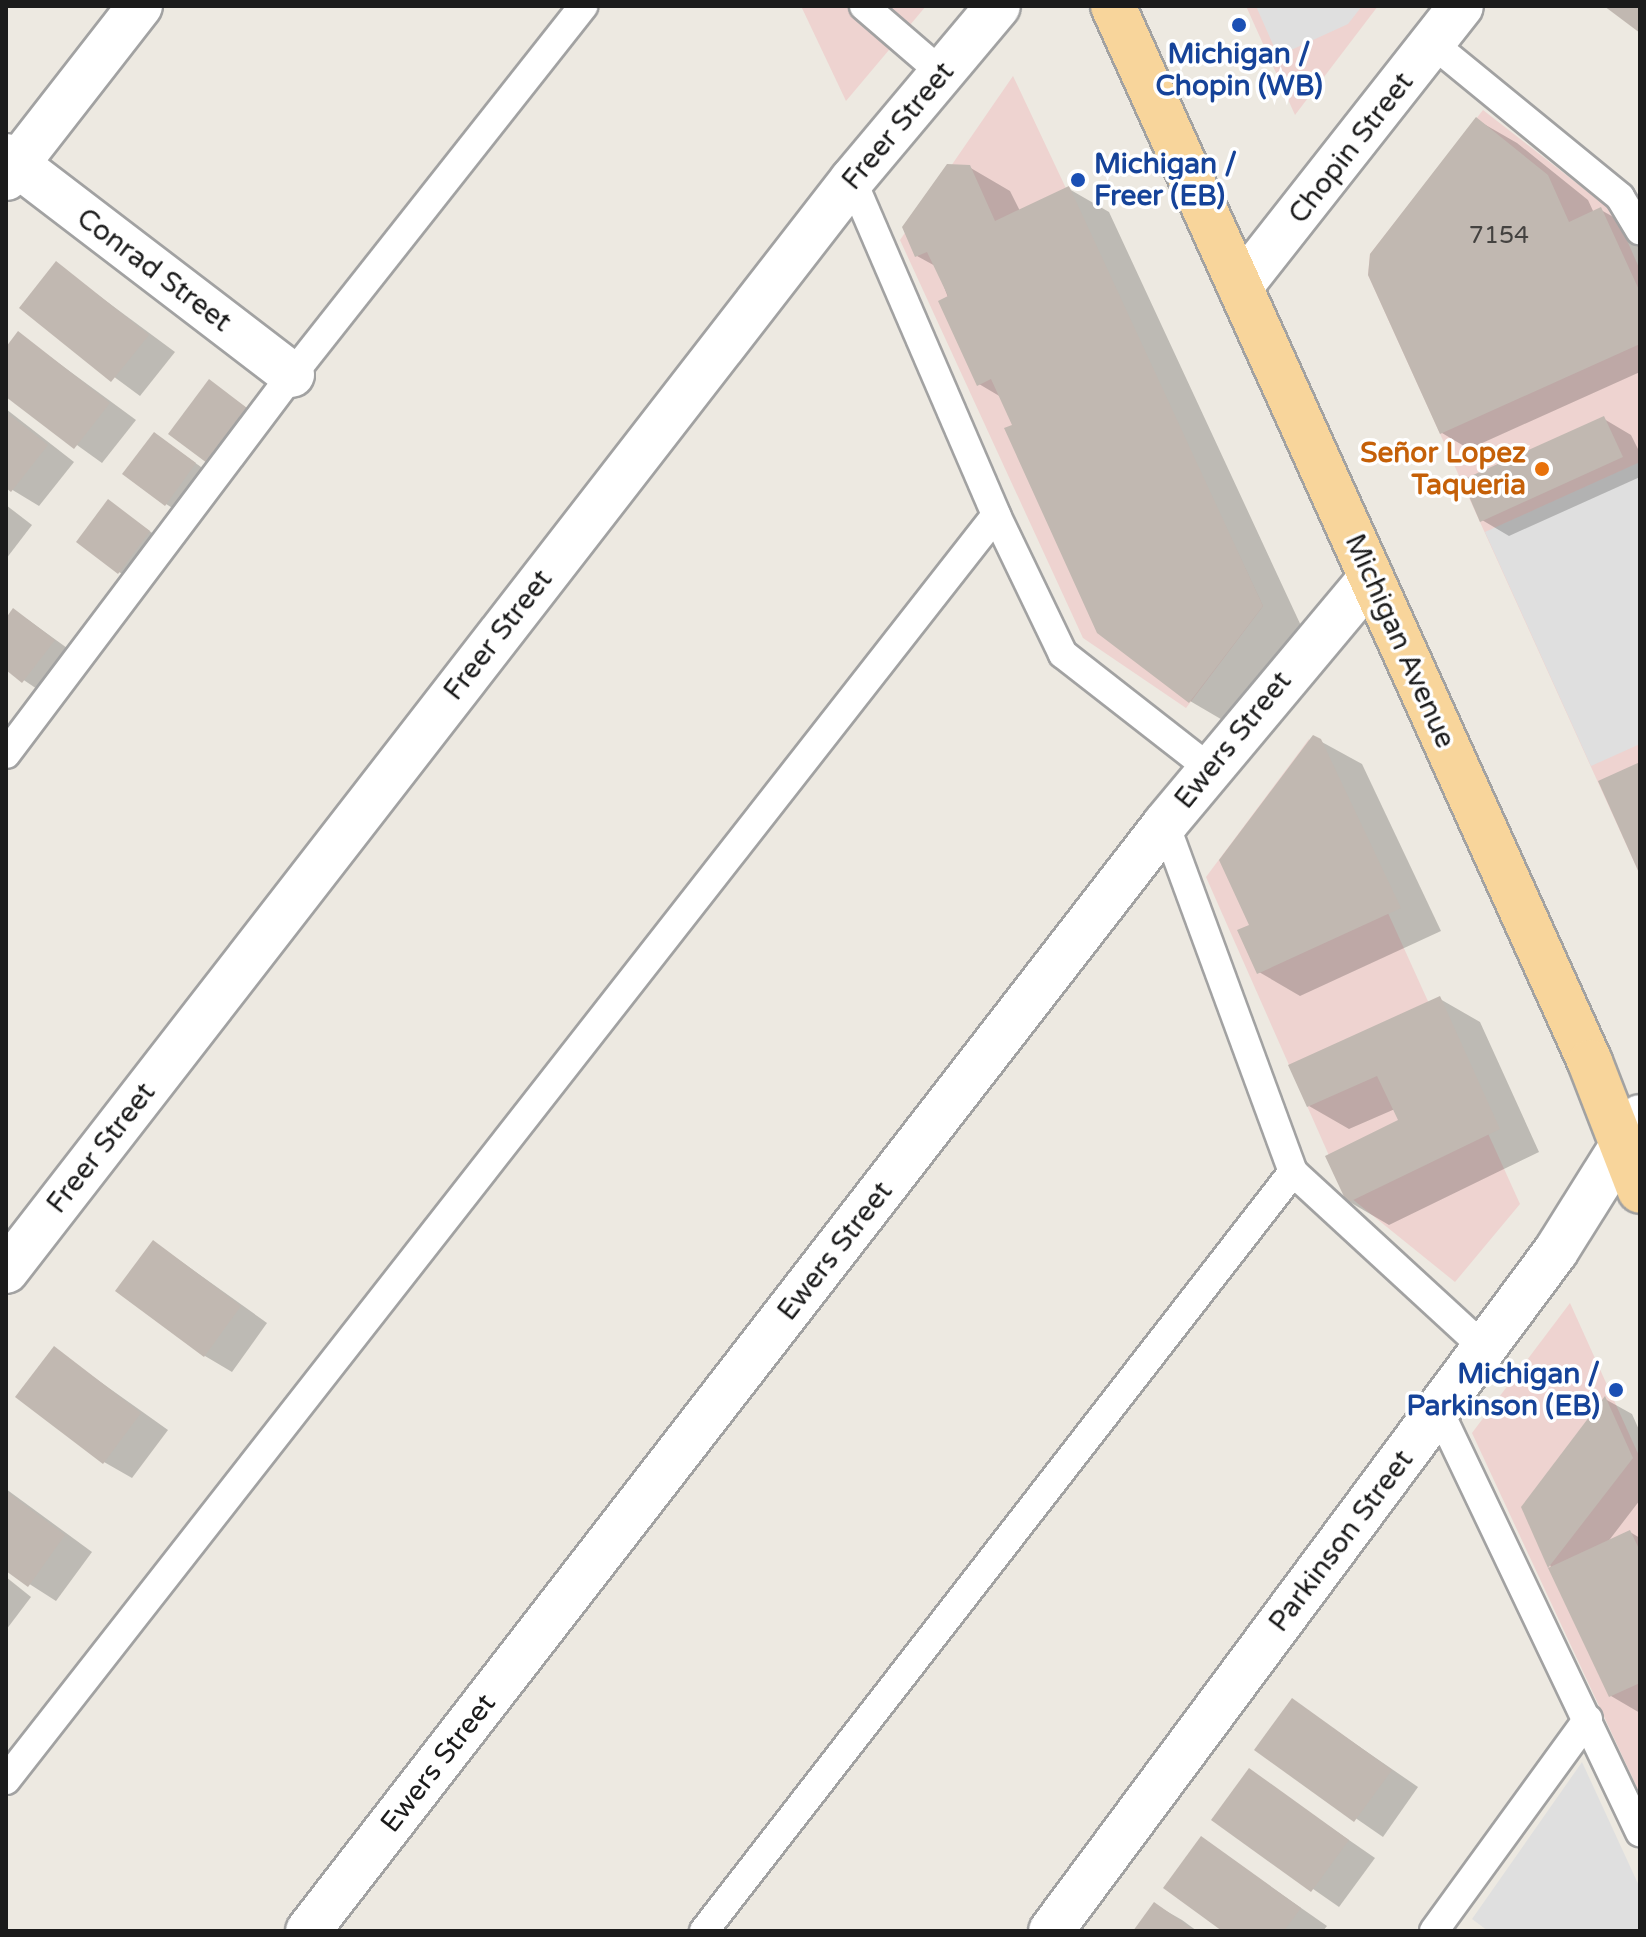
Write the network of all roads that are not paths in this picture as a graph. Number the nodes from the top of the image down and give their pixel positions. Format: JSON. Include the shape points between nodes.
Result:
{"nodes":[{"id":1,"x":140,"y":6,"type":"edge"},
{"id":2,"x":583,"y":6,"type":"edge"},
{"id":3,"x":864,"y":6,"type":"edge"},
{"id":4,"x":998,"y":6,"type":"edge"},
{"id":5,"x":1113,"y":6,"type":"edge"},
{"id":6,"x":1461,"y":6,"type":"edge"},
{"id":7,"x":1432,"y":43,"type":"junction"},
{"id":8,"x":942,"y":73,"type":"junction"},
{"id":9,"x":9,"y":166,"type":"edge"},
{"id":10,"x":852,"y":180,"type":"junction"},
{"id":11,"x":1640,"y":230,"type":"edge"},
{"id":12,"x":1240,"y":287,"type":"junction"},
{"id":13,"x":292,"y":375,"type":"junction"},
{"id":14,"x":996,"y":515,"type":"junction"},
{"id":15,"x":1371,"y":578,"type":"junction"},
{"id":16,"x":6,"y":754,"type":"edge"},
{"id":17,"x":1210,"y":769,"type":"junction"},
{"id":18,"x":1165,"y":824,"type":"junction"},
{"id":19,"x":1631,"y":1131,"type":"edge"},
{"id":20,"x":1293,"y":1172,"type":"junction"},
{"id":21,"x":1640,"y":1191,"type":"edge"},
{"id":22,"x":6,"y":1271,"type":"edge"},
{"id":23,"x":1483,"y":1347,"type":"junction"},
{"id":24,"x":1438,"y":1409,"type":"junction"},
{"id":25,"x":1588,"y":1719,"type":"junction"},
{"id":26,"x":6,"y":1780,"type":"edge"},
{"id":27,"x":1640,"y":1832,"type":"edge"},
{"id":28,"x":308,"y":1931,"type":"edge"},
{"id":29,"x":704,"y":1931,"type":"edge"},
{"id":30,"x":1051,"y":1931,"type":"edge"},
{"id":31,"x":1434,"y":1931,"type":"edge"}],
"edges":[{"from":1,"to":9,"type":"street"},
{"from":2,"to":13,"type":"lane"},
{"from":3,"to":8,"type":"lane"},
{"from":4,"to":8,"type":"street","name":"Freer Street"},
{"from":5,"to":12,"type":"main road","name":"Michigan Avenue"},
{"from":6,"to":7,"type":"street","name":"Chopin Street"},
{"from":7,"to":11,"type":"lane","via":[[1614,191]]},
{"from":7,"to":12,"type":"street","name":"Chopin Street"},
{"from":8,"to":10,"type":"street","name":"Freer Street"},
{"from":9,"to":13,"type":"street","name":"Conrad Street"},
{"from":10,"to":14,"type":"lane"},
{"from":10,"to":22,"type":"street","name":"Freer Street"},
{"from":12,"to":15,"type":"main road","name":"Michigan Avenue"},
{"from":13,"to":16,"type":"lane"},
{"from":14,"to":17,"type":"lane","via":[[1063,654]]},
{"from":14,"to":26,"type":"lane"},
{"from":15,"to":17,"type":"street","name":"Ewers Street"},
{"from":15,"to":19,"type":"main road","name":"Michigan Avenue","via":[[1590,1062]]},
{"from":17,"to":18,"type":"street","name":"Ewers Street"},
{"from":18,"to":20,"type":"lane"},
{"from":18,"to":28,"type":"street","name":"Ewers Street"},
{"from":19,"to":21,"type":"main road","name":"Michigan Avenue"},
{"from":19,"to":23,"type":"street","name":"Parkinson Street","via":[[1556,1251]]},
{"from":20,"to":23,"type":"lane"},
{"from":20,"to":29,"type":"lane"},
{"from":23,"to":24,"type":"street","name":"Parkinson Street"},
{"from":24,"to":25,"type":"lane"},
{"from":24,"to":30,"type":"street","name":"Parkinson Street"},
{"from":25,"to":27,"type":"lane"},
{"from":25,"to":31,"type":"lane"}]}
